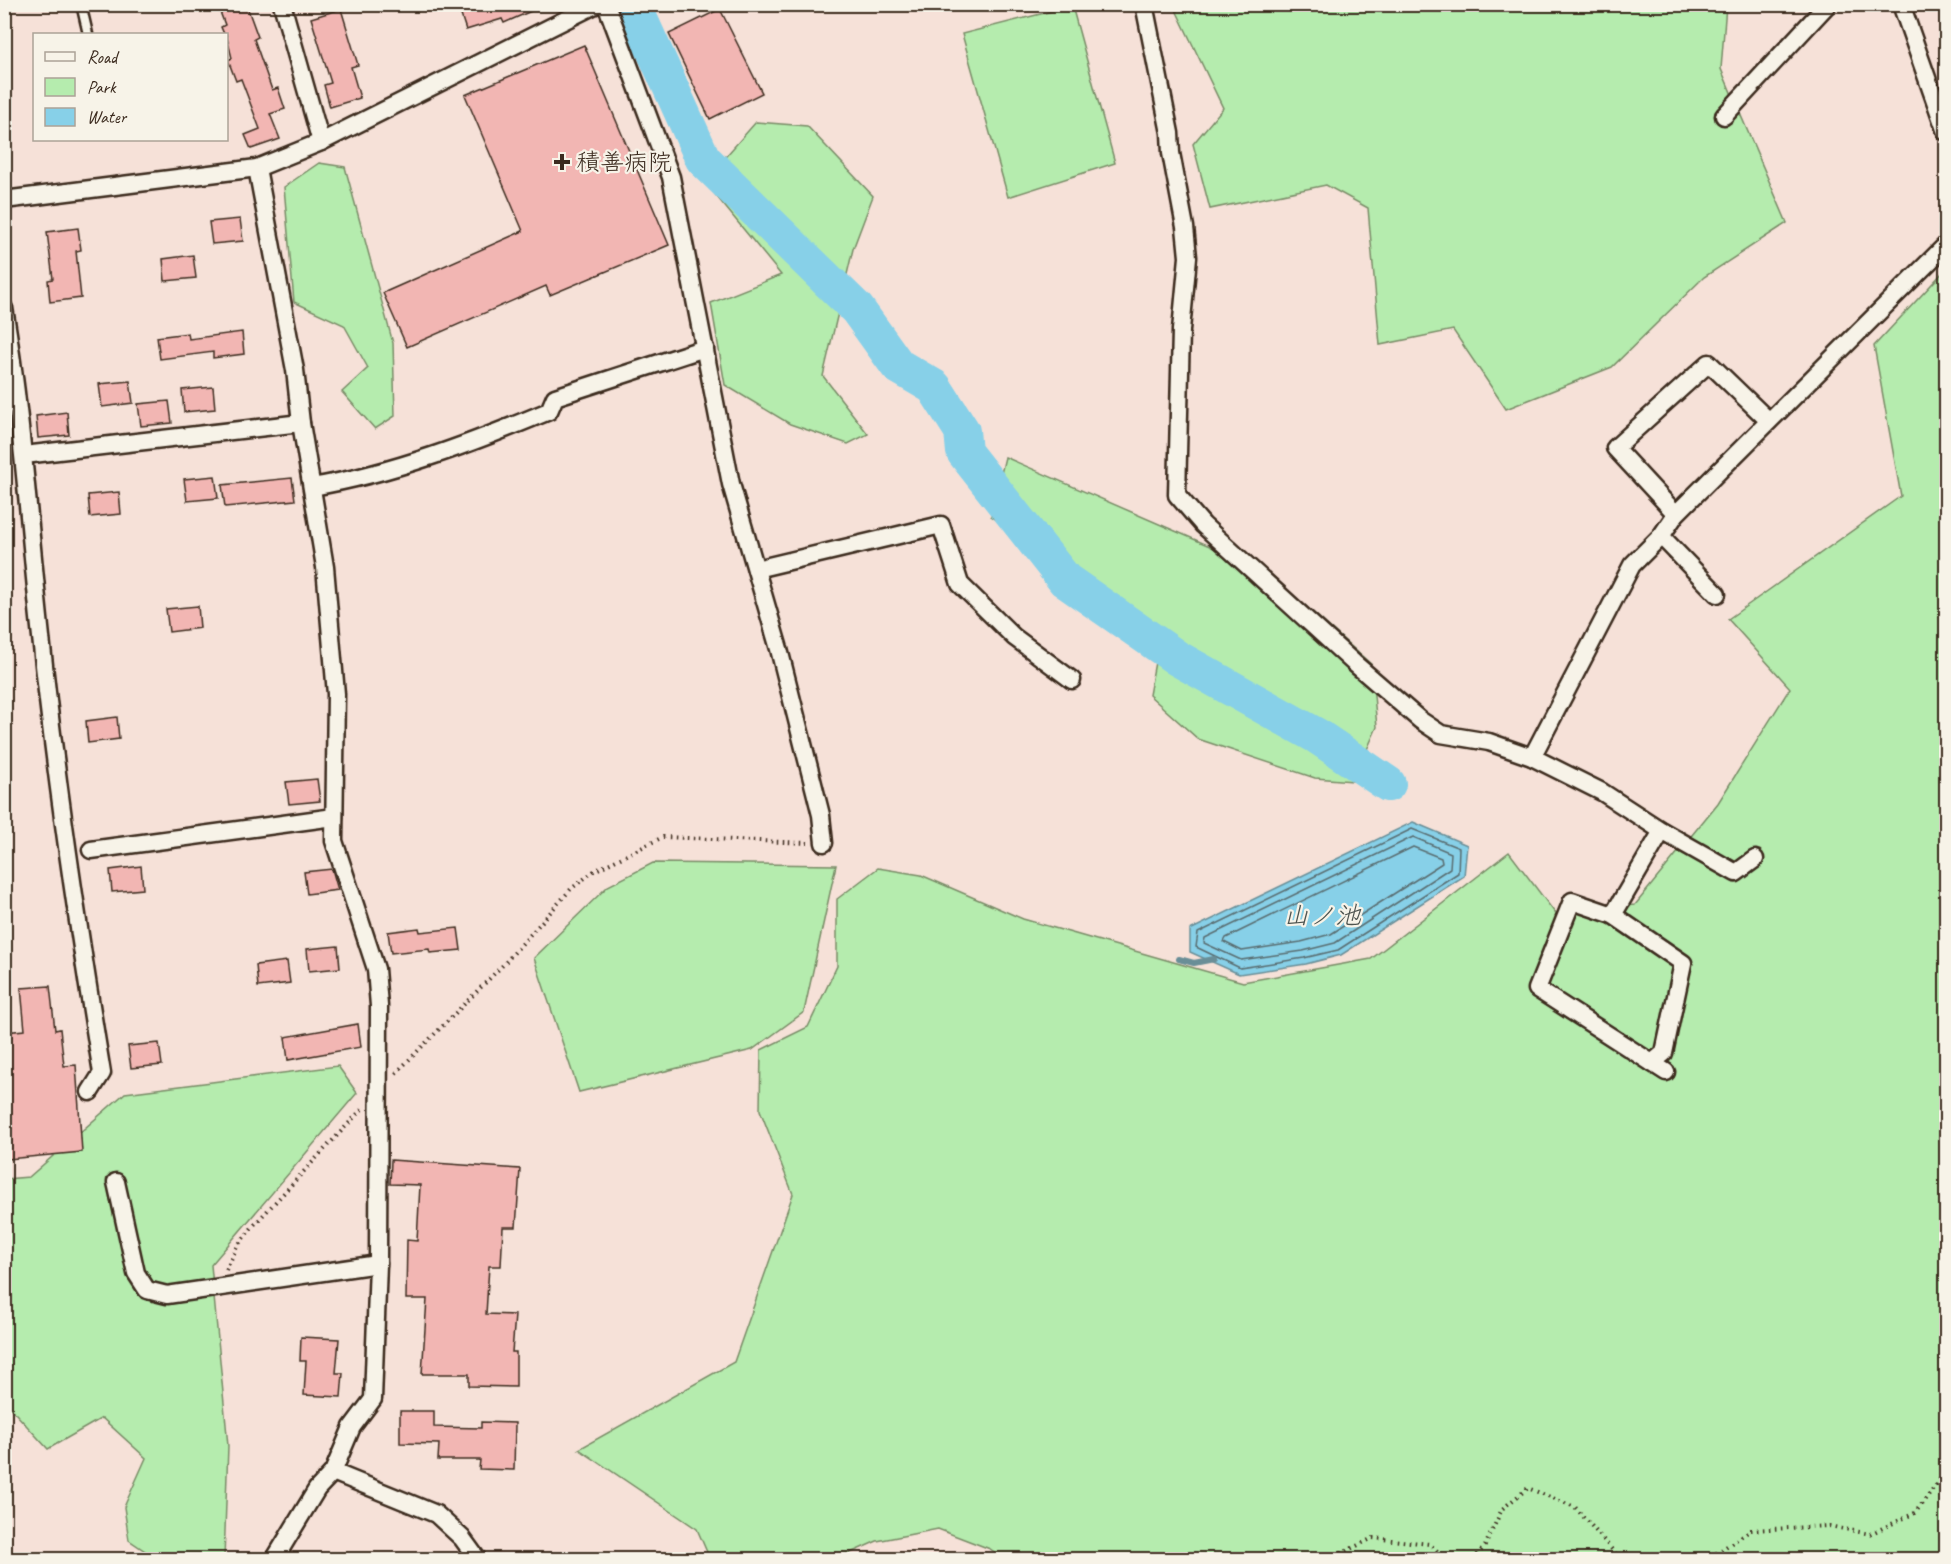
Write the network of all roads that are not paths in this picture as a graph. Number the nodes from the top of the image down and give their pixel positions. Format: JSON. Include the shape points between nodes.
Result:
{"nodes":[{"id":1,"x":81,"y":4,"type":"edge"},
{"id":2,"x":282,"y":4,"type":"edge"},
{"id":3,"x":597,"y":4,"type":"edge"},
{"id":4,"x":606,"y":4,"type":"edge"},
{"id":5,"x":1144,"y":4,"type":"edge"},
{"id":6,"x":1828,"y":4,"type":"edge"},
{"id":7,"x":1901,"y":4,"type":"edge"},
{"id":8,"x":88,"y":33,"type":"edge"},
{"id":9,"x":1724,"y":116,"type":"dead end"},
{"id":10,"x":1947,"y":132,"type":"edge"},
{"id":11,"x":321,"y":142,"type":"junction"},
{"id":12,"x":257,"y":168,"type":"junction"},
{"id":13,"x":4,"y":200,"type":"edge"},
{"id":14,"x":1947,"y":245,"type":"edge"},
{"id":15,"x":4,"y":308,"type":"edge"},
{"id":16,"x":705,"y":348,"type":"junction"},
{"id":17,"x":1769,"y":421,"type":"junction"},
{"id":18,"x":301,"y":423,"type":"junction"},
{"id":19,"x":24,"y":455,"type":"junction"},
{"id":20,"x":312,"y":486,"type":"junction"},
{"id":21,"x":1676,"y":514,"type":"junction"},
{"id":22,"x":1661,"y":536,"type":"junction"},
{"id":23,"x":756,"y":569,"type":"junction"},
{"id":24,"x":1717,"y":594,"type":"dead end"},
{"id":25,"x":1072,"y":680,"type":"dead end"},
{"id":26,"x":1532,"y":756,"type":"junction"},
{"id":27,"x":334,"y":817,"type":"junction"},
{"id":28,"x":1662,"y":831,"type":"junction"},
{"id":29,"x":824,"y":843,"type":"road end"},
{"id":30,"x":91,"y":850,"type":"dead end"},
{"id":31,"x":1755,"y":859,"type":"dead end"},
{"id":32,"x":1613,"y":915,"type":"junction"},
{"id":33,"x":90,"y":1092,"type":"dead end"},
{"id":34,"x":116,"y":1182,"type":"dead end"},
{"id":35,"x":378,"y":1264,"type":"junction"},
{"id":36,"x":333,"y":1472,"type":"junction"},
{"id":37,"x":274,"y":1560,"type":"edge"},
{"id":38,"x":478,"y":1560,"type":"edge"}],
"edges":[{"from":1,"to":8,"type":"lane"},
{"from":2,"to":11,"type":"street"},
{"from":3,"to":11,"type":"street"},
{"from":4,"to":16,"type":"street","via":[[671,177]]},
{"from":5,"to":26,"type":"street","via":[[1170,133],[1188,257],[1181,330],[1177,495],[1212,532],[1420,720],[1441,734],[1489,742]]},
{"from":6,"to":9,"type":"street"},
{"from":7,"to":10,"type":"street"},
{"from":11,"to":12,"type":"street"},
{"from":12,"to":13,"type":"street"},
{"from":12,"to":18,"type":"street","via":[[295,370]]},
{"from":14,"to":17,"type":"street"},
{"from":15,"to":19,"type":"street"},
{"from":16,"to":20,"type":"street","via":[[555,397],[549,411],[480,439],[415,461]]},
{"from":16,"to":23,"type":"street","via":[[731,484]]},
{"from":17,"to":21,"type":"street"},
{"from":17,"to":21,"type":"street","via":[[1709,363],[1615,448]]},
{"from":18,"to":19,"type":"street"},
{"from":18,"to":20,"type":"street"},
{"from":19,"to":33,"type":"street","via":[[67,857],[102,1072]]},
{"from":20,"to":27,"type":"street","via":[[325,567],[336,694]]},
{"from":21,"to":22,"type":"street"},
{"from":22,"to":24,"type":"street"},
{"from":22,"to":26,"type":"street","via":[[1632,565]]},
{"from":23,"to":25,"type":"street","via":[[941,525],[960,584],[1014,637]]},
{"from":23,"to":29,"type":"street","via":[[821,815]]},
{"from":26,"to":28,"type":"street","via":[[1602,792]]},
{"from":27,"to":30,"type":"street"},
{"from":27,"to":35,"type":"street","via":[[334,841],[376,969]]},
{"from":28,"to":31,"type":"street","via":[[1736,873]]},
{"from":28,"to":32,"type":"street"},
{"from":32,"to":32,"type":"street","via":[[1683,963],[1659,1068],[1537,989],[1572,901]]},
{"from":34,"to":35,"type":"street","via":[[136,1273],[147,1290],[167,1295]]},
{"from":35,"to":36,"type":"street","via":[[373,1399],[352,1427]]},
{"from":36,"to":37,"type":"street","via":[[317,1489]]},
{"from":36,"to":38,"type":"street","via":[[436,1514],[462,1538]]}]}
